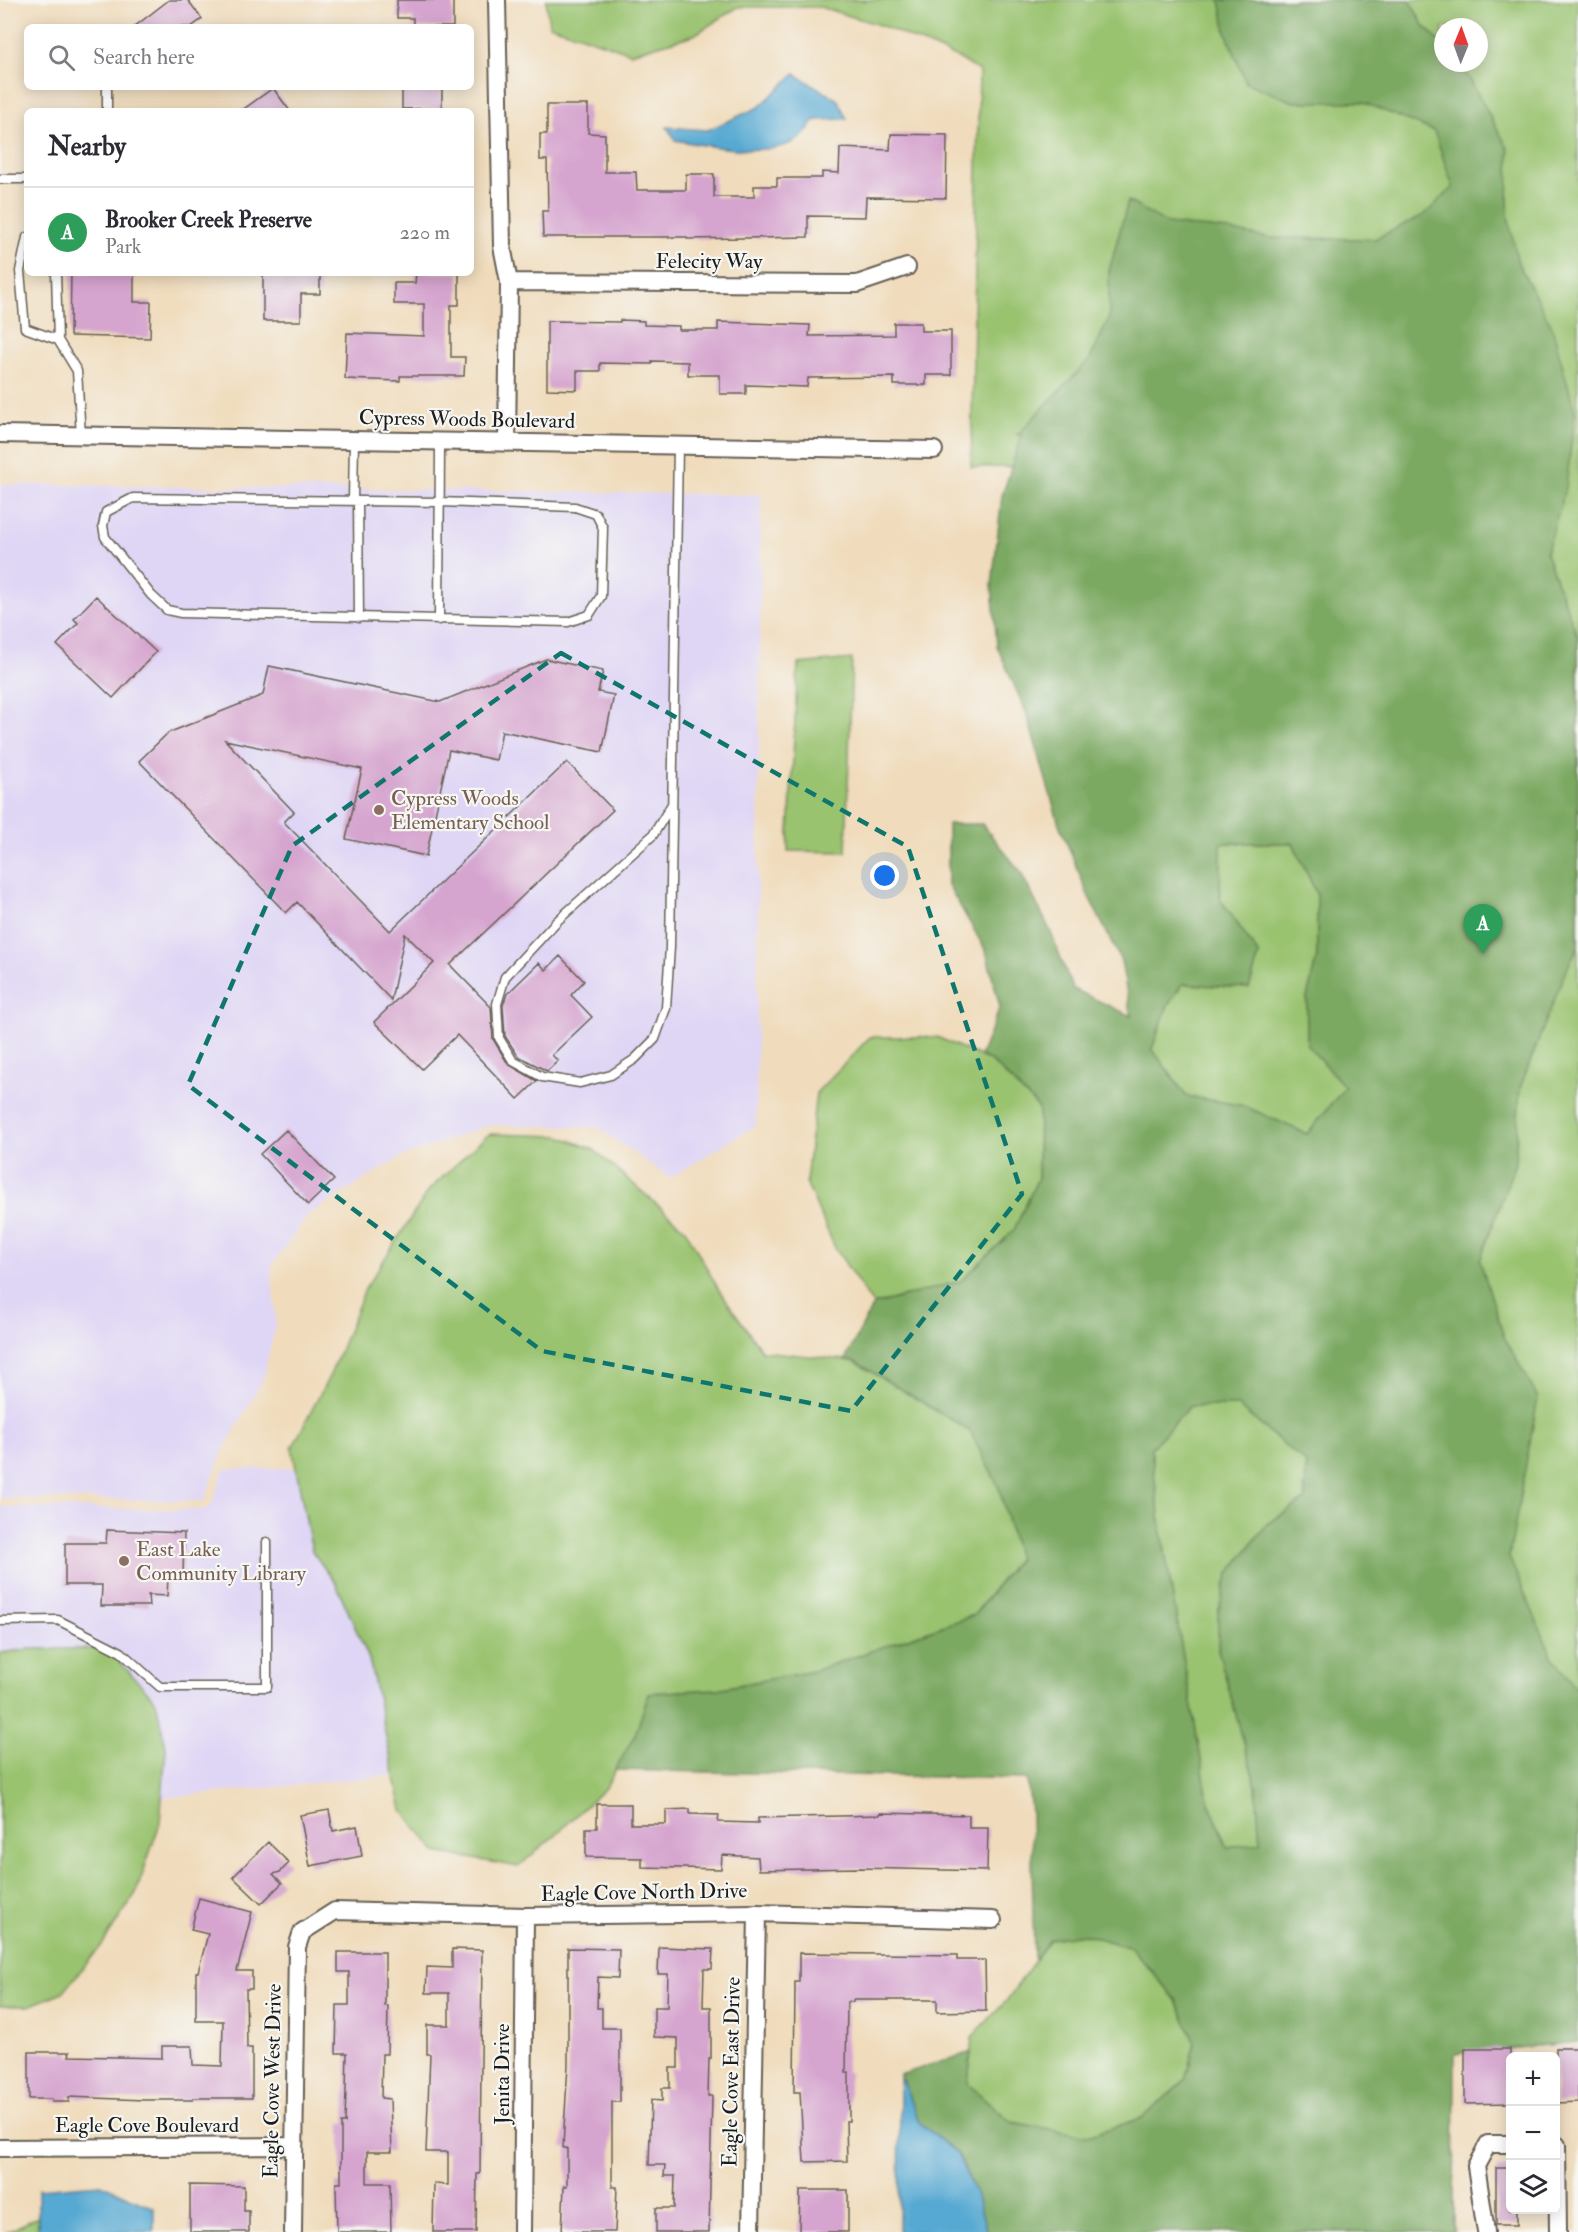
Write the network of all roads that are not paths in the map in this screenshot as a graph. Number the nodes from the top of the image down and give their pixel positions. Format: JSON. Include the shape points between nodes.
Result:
{"nodes":[{"id":1,"x":497,"y":0,"type":"edge"},
{"id":2,"x":106,"y":90,"type":"edge"},
{"id":3,"x":107,"y":108,"type":"edge"},
{"id":4,"x":0,"y":179,"type":"edge"},
{"id":5,"x":24,"y":179,"type":"edge"},
{"id":6,"x":24,"y":252,"type":"edge"},
{"id":7,"x":907,"y":267,"type":"dead end"},
{"id":8,"x":56,"y":276,"type":"edge"},
{"id":9,"x":509,"y":282,"type":"junction"},
{"id":10,"x":58,"y":340,"type":"junction"},
{"id":11,"x":0,"y":434,"type":"edge"},
{"id":12,"x":81,"y":436,"type":"junction"},
{"id":13,"x":354,"y":440,"type":"junction"},
{"id":14,"x":440,"y":442,"type":"junction"},
{"id":15,"x":507,"y":443,"type":"junction"},
{"id":16,"x":678,"y":446,"type":"junction"},
{"id":17,"x":934,"y":450,"type":"dead end"},
{"id":18,"x":356,"y":501,"type":"junction"},
{"id":19,"x":440,"y":502,"type":"junction"},
{"id":20,"x":359,"y":618,"type":"junction"},
{"id":21,"x":439,"y":620,"type":"junction"},
{"id":22,"x":672,"y":804,"type":"junction"},
{"id":23,"x":267,"y":1542,"type":"dead end"},
{"id":24,"x":0,"y":1621,"type":"edge"},
{"id":25,"x":757,"y":1913,"type":"junction"},
{"id":26,"x":525,"y":1916,"type":"junction"},
{"id":27,"x":993,"y":1920,"type":"dead end"},
{"id":28,"x":302,"y":1932,"type":"joint"},
{"id":29,"x":1506,"y":2144,"type":"edge"},
{"id":30,"x":294,"y":2146,"type":"junction"},
{"id":31,"x":0,"y":2148,"type":"edge"},
{"id":32,"x":1557,"y":2160,"type":"edge"},
{"id":33,"x":293,"y":2232,"type":"edge"},
{"id":34,"x":522,"y":2232,"type":"edge"},
{"id":35,"x":751,"y":2232,"type":"edge"},
{"id":36,"x":1486,"y":2232,"type":"edge"},
{"id":37,"x":1558,"y":2232,"type":"edge"}],
"edges":[{"from":1,"to":9,"type":"street","via":[[502,246]]},
{"from":2,"to":3,"type":"lane"},
{"from":4,"to":5,"type":"lane"},
{"from":6,"to":10,"type":"lane","via":[[20,271],[25,328]]},
{"from":7,"to":9,"type":"street","name":"Felecity Way","via":[[857,284]]},
{"from":8,"to":10,"type":"lane"},
{"from":9,"to":15,"type":"street"},
{"from":10,"to":12,"type":"lane","via":[[77,371]]},
{"from":11,"to":12,"type":"street","name":"Cypress Woods Boulevard"},
{"from":12,"to":13,"type":"street","name":"Cypress Woods Boulevard"},
{"from":13,"to":14,"type":"street","name":"Cypress Woods Boulevard"},
{"from":13,"to":18,"type":"lane"},
{"from":14,"to":15,"type":"street","name":"Cypress Woods Boulevard"},
{"from":14,"to":19,"type":"lane"},
{"from":15,"to":16,"type":"street","name":"Cypress Woods Boulevard"},
{"from":16,"to":17,"type":"street","name":"Cypress Woods Boulevard"},
{"from":16,"to":22,"type":"lane"},
{"from":18,"to":19,"type":"lane"},
{"from":18,"to":20,"type":"lane"},
{"from":18,"to":20,"type":"lane","via":[[133,498],[106,512],[103,526],[105,537],[151,596],[167,610],[189,615]]},
{"from":19,"to":21,"type":"lane"},
{"from":19,"to":21,"type":"lane","via":[[575,507],[596,514],[603,528],[603,560],[602,596],[589,615],[568,622]]},
{"from":20,"to":21,"type":"lane"},
{"from":22,"to":22,"type":"lane","via":[[666,1008],[655,1039],[611,1075],[580,1083],[542,1077],[513,1061],[499,1038],[497,1004],[505,977],[557,921],[653,835]]},
{"from":23,"to":24,"type":"lane","via":[[267,1687],[160,1687],[122,1652],[58,1620]]},
{"from":25,"to":26,"type":"street","name":"Eagle Cove North Drive"},
{"from":25,"to":27,"type":"street","name":"Eagle Cove North Drive"},
{"from":25,"to":35,"type":"street","name":"Eagle Cove East Drive"},
{"from":26,"to":28,"type":"street","name":"Eagle Cove North Drive","via":[[335,1911]]},
{"from":26,"to":34,"type":"street","name":"Jenita Drive"},
{"from":28,"to":30,"type":"street","name":"Eagle Cove West Drive","via":[[297,1947]]},
{"from":29,"to":36,"type":"street","via":[[1488,2144],[1476,2166]]},
{"from":30,"to":31,"type":"street","name":"Eagle Cove Boulevard"},
{"from":30,"to":33,"type":"street","name":"Eagle Cove West Drive"},
{"from":32,"to":37,"type":"street"}]}
